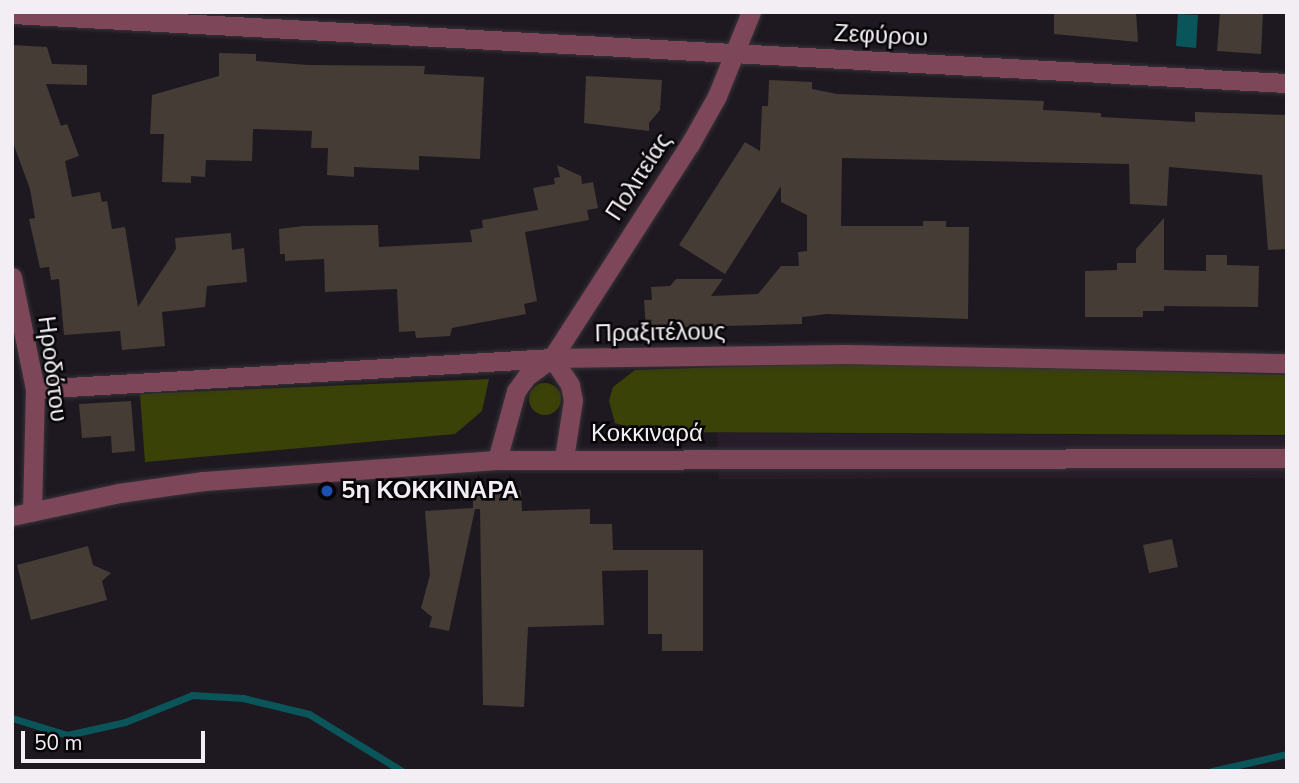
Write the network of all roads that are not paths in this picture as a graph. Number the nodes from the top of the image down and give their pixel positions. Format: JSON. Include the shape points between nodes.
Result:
{"nodes":[{"id":1,"x":751,"y":12,"type":"edge"},
{"id":2,"x":12,"y":14,"type":"edge"},
{"id":3,"x":736,"y":53,"type":"junction"},
{"id":4,"x":1287,"y":83,"type":"edge"},
{"id":5,"x":12,"y":277,"type":"edge"},
{"id":6,"x":552,"y":358,"type":"junction"},
{"id":7,"x":1287,"y":363,"type":"edge"},
{"id":8,"x":35,"y":389,"type":"junction"},
{"id":9,"x":564,"y":458,"type":"junction"},
{"id":10,"x":1287,"y":458,"type":"edge"},
{"id":11,"x":497,"y":460,"type":"junction"},
{"id":12,"x":32,"y":510,"type":"junction"},
{"id":13,"x":12,"y":516,"type":"edge"}],
"edges":[{"from":1,"to":3,"type":"street","name":"Πολιτείας"},
{"from":2,"to":3,"type":"street","name":"Ζεφύρου"},
{"from":3,"to":4,"type":"street","name":"Ζεφύρου"},
{"from":3,"to":6,"type":"street","name":"Πολιτείας","via":[[690,144]]},
{"from":5,"to":8,"type":"street","name":"Ηροδότου"},
{"from":6,"to":7,"type":"street","name":"Πραξιτέλους","via":[[845,354]]},
{"from":6,"to":8,"type":"street","name":"Πραξιτέλους"},
{"from":6,"to":9,"type":"street","via":[[570,385],[573,400]]},
{"from":6,"to":11,"type":"street","name":"Πολιτείας","via":[[527,376],[516,391]]},
{"from":8,"to":12,"type":"street","name":"Ηροδότου"},
{"from":9,"to":10,"type":"street","name":"Κοκκιναρά"},
{"from":9,"to":11,"type":"street","name":"Κοκκιναρά"},
{"from":11,"to":12,"type":"street","name":"Κοκκιναρά","via":[[203,481]]},
{"from":12,"to":13,"type":"street","name":"Κοκκιναρά"}]}
